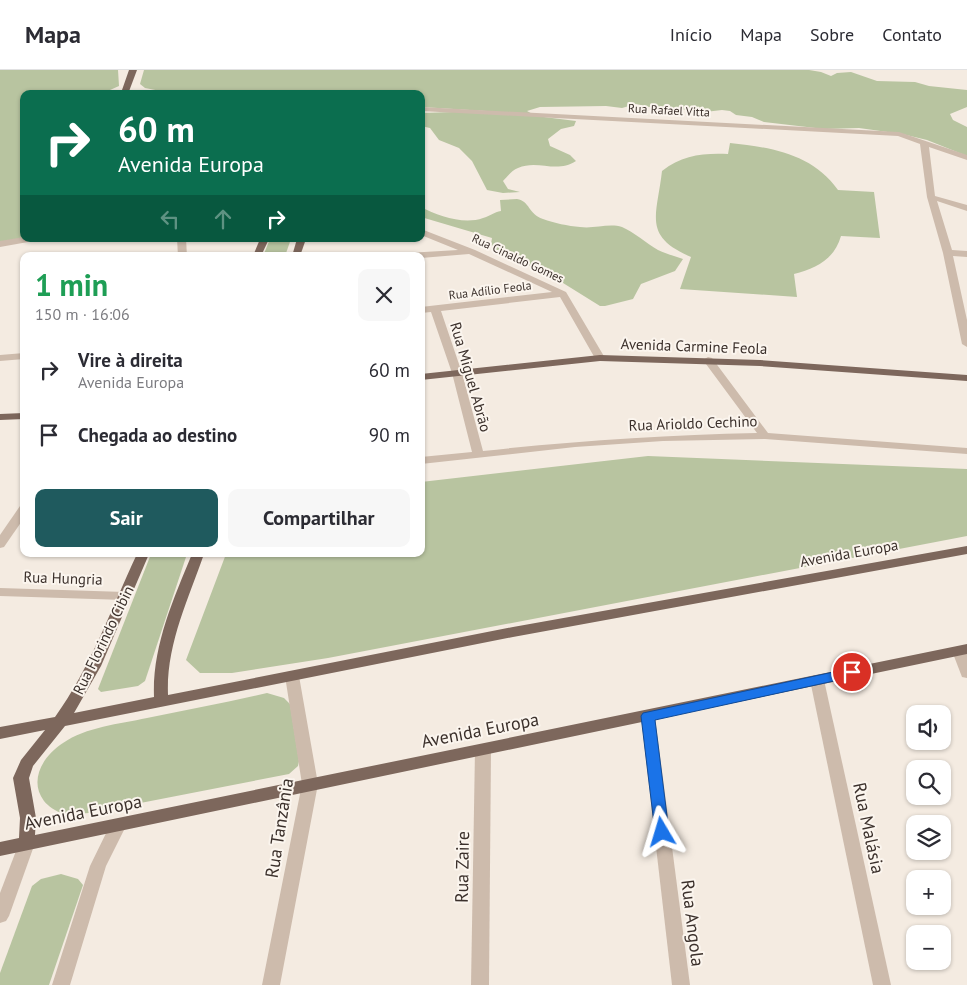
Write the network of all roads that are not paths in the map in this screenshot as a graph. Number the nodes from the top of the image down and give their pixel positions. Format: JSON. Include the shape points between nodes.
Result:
{"nodes":[{"id":1,"x":132,"y":70,"type":"edge"},
{"id":2,"x":126,"y":90,"type":"edge"},
{"id":3,"x":425,"y":108,"type":"edge"},
{"id":4,"x":919,"y":141,"type":"junction"},
{"id":5,"x":967,"y":158,"type":"edge"},
{"id":6,"x":931,"y":197,"type":"junction"},
{"id":7,"x":967,"y":208,"type":"edge"},
{"id":8,"x":425,"y":234,"type":"edge"},
{"id":9,"x":20,"y":240,"type":"edge"},
{"id":10,"x":0,"y":244,"type":"edge"},
{"id":11,"x":472,"y":252,"type":"junction"},
{"id":12,"x":948,"y":253,"type":"junction"},
{"id":13,"x":967,"y":254,"type":"edge"},
{"id":14,"x":425,"y":255,"type":"edge"},
{"id":15,"x":562,"y":294,"type":"junction"},
{"id":16,"x":435,"y":309,"type":"junction"},
{"id":17,"x":425,"y":310,"type":"edge"},
{"id":18,"x":967,"y":344,"type":"edge"},
{"id":19,"x":20,"y":356,"type":"edge"},
{"id":20,"x":0,"y":358,"type":"edge"},
{"id":21,"x":600,"y":358,"type":"junction"},
{"id":22,"x":708,"y":360,"type":"junction"},
{"id":23,"x":457,"y":373,"type":"junction"},
{"id":24,"x":425,"y":377,"type":"edge"},
{"id":25,"x":967,"y":378,"type":"edge"},
{"id":26,"x":20,"y":416,"type":"edge"},
{"id":27,"x":0,"y":417,"type":"edge"},
{"id":28,"x":765,"y":436,"type":"junction"},
{"id":29,"x":967,"y":451,"type":"edge"},
{"id":30,"x":478,"y":454,"type":"junction"},
{"id":31,"x":425,"y":461,"type":"edge"},
{"id":32,"x":20,"y":515,"type":"edge"},
{"id":33,"x":0,"y":544,"type":"edge"},
{"id":34,"x":967,"y":550,"type":"edge"},
{"id":35,"x":142,"y":557,"type":"edge"},
{"id":36,"x":197,"y":557,"type":"edge"},
{"id":37,"x":0,"y":592,"type":"edge"},
{"id":38,"x":125,"y":596,"type":"junction"},
{"id":39,"x":963,"y":650,"type":"edge"},
{"id":40,"x":967,"y":672,"type":"edge"},
{"id":41,"x":292,"y":676,"type":"junction"},
{"id":42,"x":817,"y":680,"type":"junction"},
{"id":43,"x":161,"y":701,"type":"junction"},
{"id":44,"x":648,"y":716,"type":"junction"},
{"id":45,"x":60,"y":721,"type":"junction"},
{"id":46,"x":0,"y":733,"type":"edge"},
{"id":47,"x":483,"y":750,"type":"junction"},
{"id":48,"x":310,"y":784,"type":"junction"},
{"id":49,"x":118,"y":826,"type":"junction"},
{"id":50,"x":27,"y":844,"type":"junction"},
{"id":51,"x":0,"y":849,"type":"edge"},
{"id":52,"x":0,"y":916,"type":"edge"},
{"id":53,"x":61,"y":985,"type":"edge"},
{"id":54,"x":271,"y":985,"type":"edge"},
{"id":55,"x":480,"y":985,"type":"edge"},
{"id":56,"x":681,"y":985,"type":"edge"},
{"id":57,"x":882,"y":985,"type":"edge"}],
"edges":[{"from":1,"to":2,"type":"main road"},
{"from":3,"to":4,"type":"street","name":"Rua Rafael Vitta","via":[[889,133]]},
{"from":4,"to":5,"type":"street","name":"Rua Rafael Vitta"},
{"from":4,"to":6,"type":"street"},
{"from":6,"to":7,"type":"street"},
{"from":6,"to":12,"type":"street"},
{"from":8,"to":11,"type":"street","name":"Rua Cinaldo Gomes"},
{"from":9,"to":10,"type":"street"},
{"from":11,"to":14,"type":"street"},
{"from":11,"to":15,"type":"street","name":"Rua Cinaldo Gomes"},
{"from":12,"to":13,"type":"street"},
{"from":12,"to":18,"type":"street"},
{"from":15,"to":16,"type":"street","name":"Rua Adílio Feola"},
{"from":15,"to":21,"type":"street","name":"Rua Cinaldo Gomes"},
{"from":16,"to":17,"type":"street","name":"Rua Adílio Feola"},
{"from":16,"to":23,"type":"street","name":"Rua Miguel Abrão"},
{"from":19,"to":20,"type":"street"},
{"from":21,"to":22,"type":"main road","name":"Avenida Carmine Feola"},
{"from":21,"to":23,"type":"main road","name":"Avenida Carmine Feola"},
{"from":22,"to":25,"type":"main road","name":"Avenida Carmine Feola"},
{"from":22,"to":28,"type":"street"},
{"from":23,"to":24,"type":"main road","name":"Avenida Carmine Feola"},
{"from":23,"to":30,"type":"street","name":"Rua Miguel Abrão"},
{"from":26,"to":27,"type":"main road"},
{"from":28,"to":29,"type":"street","name":"Rua Arioldo Cechino"},
{"from":28,"to":30,"type":"street","name":"Rua Arioldo Cechino","via":[[663,438]]},
{"from":30,"to":31,"type":"street","name":"Rua Arioldo Cechino"},
{"from":32,"to":33,"type":"street"},
{"from":34,"to":41,"type":"main road","name":"Avenida Europa","via":[[514,632]]},
{"from":35,"to":38,"type":"main road","name":"Rua Florindo Cibin"},
{"from":36,"to":43,"type":"main road","via":[[165,647],[159,680]]},
{"from":37,"to":38,"type":"street","name":"Rua Hungria"},
{"from":38,"to":45,"type":"main road","name":"Rua Florindo Cibin","via":[[94,666]]},
{"from":39,"to":40,"type":"street"},
{"from":39,"to":42,"type":"main road","name":"Avenida Europa"},
{"from":41,"to":43,"type":"main road","name":"Avenida Europa"},
{"from":41,"to":48,"type":"street","name":"Rua Tanzânia"},
{"from":42,"to":44,"type":"main road","name":"Avenida Europa"},
{"from":42,"to":57,"type":"street","name":"Rua Malásia"},
{"from":43,"to":45,"type":"main road","name":"Avenida Europa"},
{"from":44,"to":47,"type":"main road","name":"Avenida Europa"},
{"from":44,"to":56,"type":"street","name":"Rua Angola"},
{"from":45,"to":46,"type":"main road","name":"Avenida Europa"},
{"from":45,"to":50,"type":"main road","name":"Rua Florindo Cibin","via":[[26,764],[21,778],[28,818]]},
{"from":47,"to":48,"type":"main road","name":"Avenida Europa"},
{"from":47,"to":55,"type":"street","name":"Rua Zaire"},
{"from":48,"to":49,"type":"main road","name":"Avenida Europa"},
{"from":48,"to":54,"type":"street","name":"Rua Tanzânia"},
{"from":49,"to":50,"type":"main road","name":"Avenida Europa"},
{"from":49,"to":53,"type":"street","via":[[98,866]]},
{"from":50,"to":51,"type":"main road","name":"Avenida Europa"},
{"from":50,"to":52,"type":"street","name":"Rua Florindo Cibin"}]}
